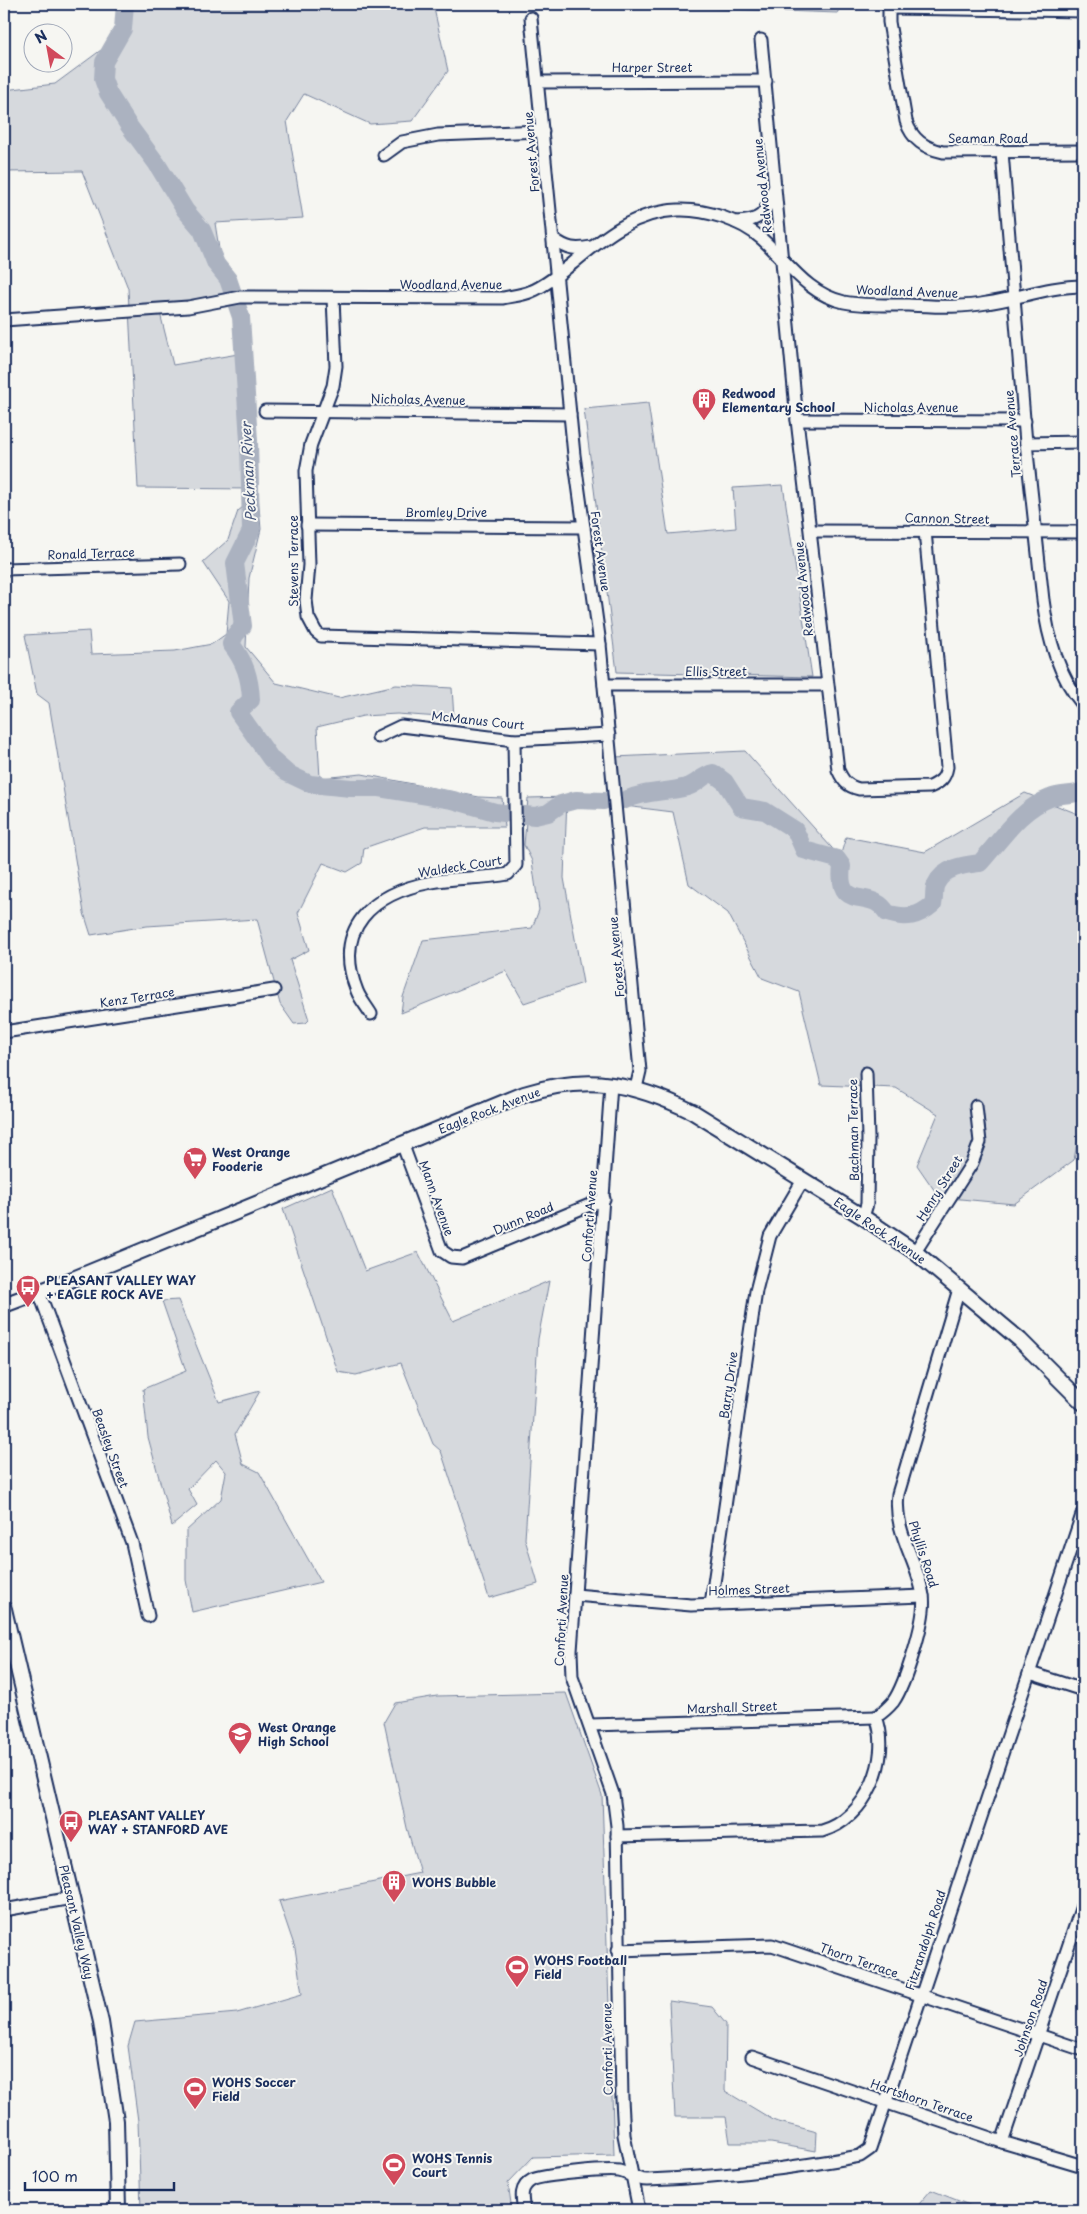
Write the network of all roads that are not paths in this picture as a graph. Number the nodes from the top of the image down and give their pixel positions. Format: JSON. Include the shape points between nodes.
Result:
{"nodes":[{"id":1,"x":889,"y":6,"type":"edge"},
{"id":2,"x":1083,"y":11,"type":"edge"},
{"id":3,"x":531,"y":18,"type":"dead end"},
{"id":4,"x":761,"y":40,"type":"dead end"},
{"id":5,"x":766,"y":81,"type":"junction"},
{"id":6,"x":539,"y":82,"type":"junction"},
{"id":7,"x":543,"y":131,"type":"junction"},
{"id":8,"x":1083,"y":151,"type":"edge"},
{"id":9,"x":1002,"y":152,"type":"junction"},
{"id":10,"x":384,"y":155,"type":"dead end"},
{"id":11,"x":775,"y":184,"type":"junction"},
{"id":12,"x":734,"y":222,"type":"junction"},
{"id":13,"x":554,"y":239,"type":"junction"},
{"id":14,"x":593,"y":247,"type":"junction"},
{"id":15,"x":784,"y":263,"type":"junction"},
{"id":16,"x":558,"y":276,"type":"junction"},
{"id":17,"x":1083,"y":286,"type":"edge"},
{"id":18,"x":333,"y":298,"type":"junction"},
{"id":19,"x":1015,"y":298,"type":"junction"},
{"id":20,"x":4,"y":320,"type":"edge"},
{"id":21,"x":265,"y":411,"type":"dead end"},
{"id":22,"x":324,"y":412,"type":"junction"},
{"id":23,"x":570,"y":414,"type":"junction"},
{"id":24,"x":798,"y":420,"type":"junction"},
{"id":25,"x":1025,"y":421,"type":"junction"},
{"id":26,"x":1083,"y":442,"type":"edge"},
{"id":27,"x":1026,"y":443,"type":"junction"},
{"id":28,"x":307,"y":525,"type":"junction"},
{"id":29,"x":584,"y":527,"type":"junction"},
{"id":30,"x":811,"y":531,"type":"junction"},
{"id":31,"x":925,"y":531,"type":"junction"},
{"id":32,"x":1083,"y":532,"type":"edge"},
{"id":33,"x":1036,"y":533,"type":"junction"},
{"id":34,"x":180,"y":564,"type":"dead end"},
{"id":35,"x":4,"y":569,"type":"edge"},
{"id":36,"x":600,"y":644,"type":"junction"},
{"id":37,"x":604,"y":685,"type":"junction"},
{"id":38,"x":827,"y":685,"type":"junction"},
{"id":39,"x":1083,"y":705,"type":"edge"},
{"id":40,"x":609,"y":735,"type":"junction"},
{"id":41,"x":378,"y":737,"type":"dead end"},
{"id":42,"x":514,"y":740,"type":"junction"},
{"id":43,"x":274,"y":990,"type":"dead end"},
{"id":44,"x":371,"y":1014,"type":"dead end"},
{"id":45,"x":4,"y":1032,"type":"edge"},
{"id":46,"x":866,"y":1072,"type":"dead end"},
{"id":47,"x":611,"y":1084,"type":"junction"},
{"id":48,"x":636,"y":1088,"type":"junction"},
{"id":49,"x":976,"y":1106,"type":"dead end"},
{"id":50,"x":402,"y":1143,"type":"junction"},
{"id":51,"x":803,"y":1180,"type":"junction"},
{"id":52,"x":604,"y":1200,"type":"junction"},
{"id":53,"x":863,"y":1217,"type":"junction"},
{"id":54,"x":915,"y":1252,"type":"junction"},
{"id":55,"x":452,"y":1257,"type":"joint"},
{"id":56,"x":959,"y":1289,"type":"junction"},
{"id":57,"x":39,"y":1292,"type":"junction"},
{"id":58,"x":4,"y":1305,"type":"edge"},
{"id":59,"x":1083,"y":1403,"type":"edge"},
{"id":60,"x":1083,"y":1512,"type":"edge"},
{"id":61,"x":576,"y":1594,"type":"junction"},
{"id":62,"x":923,"y":1596,"type":"junction"},
{"id":63,"x":711,"y":1604,"type":"junction"},
{"id":64,"x":4,"y":1609,"type":"edge"},
{"id":65,"x":148,"y":1616,"type":"dead end"},
{"id":66,"x":1030,"y":1673,"type":"junction"},
{"id":67,"x":1083,"y":1690,"type":"edge"},
{"id":68,"x":876,"y":1717,"type":"junction"},
{"id":69,"x":590,"y":1725,"type":"junction"},
{"id":70,"x":617,"y":1836,"type":"junction"},
{"id":71,"x":72,"y":1898,"type":"junction"},
{"id":72,"x":1083,"y":1903,"type":"edge"},
{"id":73,"x":4,"y":1910,"type":"edge"},
{"id":74,"x":618,"y":1950,"type":"junction"},
{"id":75,"x":921,"y":1996,"type":"junction"},
{"id":76,"x":1038,"y":2036,"type":"junction"},
{"id":77,"x":1083,"y":2050,"type":"edge"},
{"id":78,"x":752,"y":2057,"type":"dead end"},
{"id":79,"x":885,"y":2102,"type":"junction"},
{"id":80,"x":1002,"y":2142,"type":"junction"},
{"id":81,"x":1083,"y":2166,"type":"edge"},
{"id":82,"x":633,"y":2177,"type":"junction"},
{"id":83,"x":118,"y":2210,"type":"edge"},
{"id":84,"x":524,"y":2210,"type":"edge"},
{"id":85,"x":639,"y":2210,"type":"edge"}],
"edges":[{"from":1,"to":2,"type":"street"},
{"from":1,"to":9,"type":"street","name":"Seaman Road","via":[[906,121],[917,140],[943,152]]},
{"from":3,"to":6,"type":"street","name":"Forest Avenue"},
{"from":4,"to":5,"type":"street","name":"Redwood Avenue"},
{"from":5,"to":6,"type":"street","name":"Harper Street"},
{"from":5,"to":11,"type":"street","name":"Redwood Avenue"},
{"from":6,"to":7,"type":"street","name":"Forest Avenue"},
{"from":7,"to":10,"type":"street","via":[[438,134],[402,142]]},
{"from":7,"to":13,"type":"street","name":"Forest Avenue"},
{"from":8,"to":9,"type":"street","name":"Seaman Road"},
{"from":9,"to":19,"type":"street","name":"Terrace Avenue"},
{"from":11,"to":12,"type":"street","via":[[768,207],[761,216],[749,222]]},
{"from":11,"to":15,"type":"street","name":"Redwood Avenue"},
{"from":12,"to":14,"type":"street","name":"Woodland Avenue","via":[[692,211],[656,212],[622,225]]},
{"from":12,"to":15,"type":"street","name":"Woodland Avenue","via":[[762,239]]},
{"from":13,"to":14,"type":"street","via":[[574,250]]},
{"from":13,"to":16,"type":"street","name":"Forest Avenue"},
{"from":14,"to":16,"type":"street","name":"Woodland Avenue"},
{"from":15,"to":19,"type":"street","name":"Woodland Avenue","via":[[805,284],[842,302],[964,306]]},
{"from":15,"to":24,"type":"street","name":"Redwood Avenue"},
{"from":16,"to":18,"type":"street","name":"Woodland Avenue","via":[[532,292],[503,298]]},
{"from":16,"to":23,"type":"street","name":"Forest Avenue"},
{"from":17,"to":19,"type":"street","name":"Woodland Avenue","via":[[1051,288]]},
{"from":18,"to":20,"type":"street","name":"Woodland Avenue","via":[[236,298],[188,307]]},
{"from":18,"to":22,"type":"street","name":"Stevens Terrace","via":[[336,366]]},
{"from":19,"to":25,"type":"street","name":"Terrace Avenue"},
{"from":21,"to":22,"type":"street","name":"Nicholas Avenue"},
{"from":22,"to":23,"type":"street","name":"Nicholas Avenue"},
{"from":22,"to":28,"type":"street","name":"Stevens Terrace","via":[[311,444],[306,471]]},
{"from":23,"to":29,"type":"street","name":"Forest Avenue"},
{"from":24,"to":25,"type":"street","name":"Nicholas Avenue"},
{"from":24,"to":30,"type":"street","name":"Redwood Avenue"},
{"from":25,"to":27,"type":"street","name":"Terrace Avenue"},
{"from":26,"to":27,"type":"street"},
{"from":27,"to":33,"type":"street","name":"Terrace Avenue"},
{"from":28,"to":29,"type":"street","name":"Bromley Drive"},
{"from":28,"to":36,"type":"street","name":"Stevens Terrace","via":[[308,617],[321,636]]},
{"from":29,"to":36,"type":"street","name":"Forest Avenue"},
{"from":30,"to":31,"type":"street","name":"Cannon Street"},
{"from":30,"to":38,"type":"street","name":"Redwood Avenue"},
{"from":31,"to":33,"type":"street","name":"Cannon Street"},
{"from":31,"to":38,"type":"street","name":"Redwood Avenue","via":[[946,776],[930,787],[850,787],[838,770]]},
{"from":32,"to":33,"type":"street","name":"Cannon Street"},
{"from":33,"to":39,"type":"street","name":"Terrace Avenue","via":[[1044,607],[1052,645],[1058,665]]},
{"from":34,"to":35,"type":"street","name":"Ronald Terrace"},
{"from":36,"to":37,"type":"street","name":"Forest Avenue"},
{"from":37,"to":38,"type":"street","name":"Ellis Street"},
{"from":37,"to":40,"type":"street","name":"Forest Avenue"},
{"from":40,"to":42,"type":"street","name":"McManus Court"},
{"from":40,"to":48,"type":"street","name":"Forest Avenue","via":[[640,1071]]},
{"from":41,"to":42,"type":"street","name":"McManus Court","via":[[401,726]]},
{"from":42,"to":44,"type":"street","name":"Waldeck Court","via":[[517,860],[513,870],[508,874],[455,878],[412,887],[374,904],[360,918],[349,949],[351,970],[357,992]]},
{"from":43,"to":45,"type":"street","name":"Kenz Terrace"},
{"from":46,"to":53,"type":"street","name":"Bachman Terrace","via":[[868,1138]]},
{"from":47,"to":48,"type":"main road","name":"Eagle Rock Avenue"},
{"from":47,"to":50,"type":"main road","name":"Eagle Rock Avenue","via":[[572,1083],[540,1089]]},
{"from":47,"to":52,"type":"street","name":"Conforti Avenue"},
{"from":48,"to":51,"type":"main road","name":"Eagle Rock Avenue","via":[[693,1112]]},
{"from":49,"to":54,"type":"street","name":"Henry Street","via":[[980,1142],[972,1163]]},
{"from":50,"to":55,"type":"street","name":"Mann Avenue","via":[[442,1251]]},
{"from":50,"to":57,"type":"main road","name":"Eagle Rock Avenue"},
{"from":51,"to":53,"type":"main road","name":"Eagle Rock Avenue"},
{"from":51,"to":63,"type":"street","name":"Barry Drive","via":[[770,1236],[756,1291]]},
{"from":52,"to":55,"type":"street","name":"Dunn Road","via":[[462,1258]]},
{"from":52,"to":61,"type":"street","name":"Conforti Avenue"},
{"from":53,"to":54,"type":"main road","name":"Eagle Rock Avenue"},
{"from":54,"to":56,"type":"main road","name":"Eagle Rock Avenue"},
{"from":56,"to":59,"type":"main road","name":"Eagle Rock Avenue","via":[[1020,1340]]},
{"from":56,"to":62,"type":"street","name":"Phyllis Road","via":[[896,1510]]},
{"from":57,"to":58,"type":"main road","name":"Eagle Rock Avenue"},
{"from":57,"to":65,"type":"street","name":"Beasley Street","via":[[132,1543]]},
{"from":60,"to":66,"type":"street","name":"Fitzrandolph Road"},
{"from":61,"to":63,"type":"street","name":"Holmes Street"},
{"from":61,"to":69,"type":"street","name":"Conforti Avenue","via":[[572,1677]]},
{"from":62,"to":63,"type":"street","name":"Holmes Street"},
{"from":62,"to":68,"type":"street","name":"Phyllis Road","via":[[914,1652],[900,1689],[894,1701]]},
{"from":64,"to":71,"type":"main road","name":"Pleasant Valley Way"},
{"from":66,"to":67,"type":"street"},
{"from":66,"to":75,"type":"street","name":"Fitzrandolph Road"},
{"from":68,"to":69,"type":"street","name":"Marshall Street"},
{"from":68,"to":70,"type":"street","via":[[881,1730],[880,1761],[859,1804],[846,1820],[834,1828],[822,1831]]},
{"from":69,"to":70,"type":"street","name":"Conforti Avenue","via":[[613,1794]]},
{"from":70,"to":74,"type":"street","name":"Conforti Avenue"},
{"from":71,"to":73,"type":"street"},
{"from":71,"to":83,"type":"main road","name":"Pleasant Valley Way","via":[[109,2071],[116,2121]]},
{"from":72,"to":76,"type":"street","name":"Johnson Road"},
{"from":74,"to":75,"type":"street","name":"Thorn Terrace","via":[[772,1945]]},
{"from":74,"to":82,"type":"street","name":"Conforti Avenue","via":[[624,2135]]},
{"from":75,"to":76,"type":"street","name":"Thorn Terrace"},
{"from":75,"to":79,"type":"street","name":"Fitzrandolph Road"},
{"from":76,"to":77,"type":"street","name":"Thorn Terrace"},
{"from":76,"to":80,"type":"street","name":"Johnson Road"},
{"from":78,"to":79,"type":"street","name":"Hartshorn Terrace"},
{"from":79,"to":80,"type":"street","name":"Hartshorn Terrace"},
{"from":79,"to":82,"type":"street","name":"Fitzrandolph Road","via":[[870,2149],[860,2156],[728,2176],[644,2180]]},
{"from":80,"to":81,"type":"street","name":"Hartshorn Terrace"},
{"from":82,"to":84,"type":"street","name":"Fitzrandolph Road","via":[[619,2171],[549,2175],[532,2180],[521,2194]]},
{"from":82,"to":85,"type":"street","name":"Conforti Avenue"}]}
